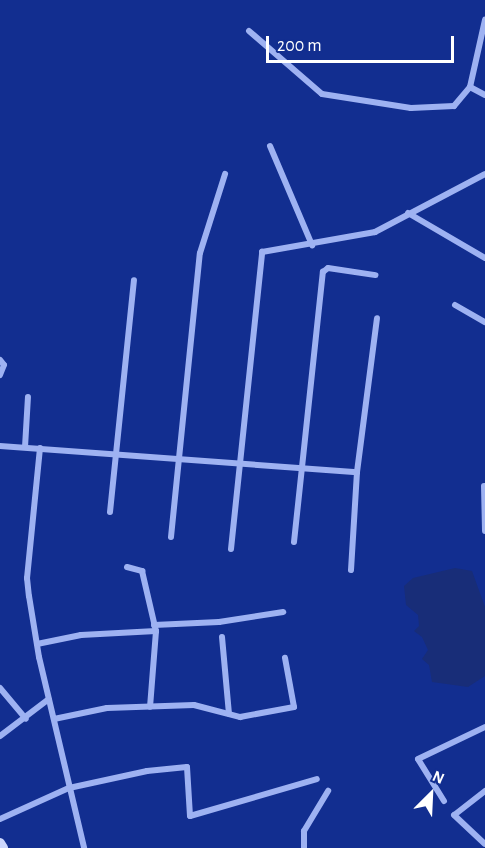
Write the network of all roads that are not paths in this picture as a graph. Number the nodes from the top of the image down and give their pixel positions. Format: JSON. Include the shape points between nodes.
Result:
{"nodes":[{"id":1,"x":485,"y":20,"type":"edge"},
{"id":2,"x":249,"y":31,"type":"dead end"},
{"id":3,"x":470,"y":87,"type":"junction"},
{"id":4,"x":485,"y":94,"type":"edge"},
{"id":5,"x":270,"y":146,"type":"dead end"},
{"id":6,"x":225,"y":174,"type":"dead end"},
{"id":7,"x":485,"y":174,"type":"edge"},
{"id":8,"x":408,"y":213,"type":"junction"},
{"id":9,"x":312,"y":245,"type":"junction"},
{"id":10,"x":485,"y":258,"type":"edge"},
{"id":11,"x":375,"y":275,"type":"dead end"},
{"id":12,"x":134,"y":280,"type":"dead end"},
{"id":13,"x":455,"y":305,"type":"dead end"},
{"id":14,"x":377,"y":318,"type":"dead end"},
{"id":15,"x":485,"y":322,"type":"edge"},
{"id":16,"x":0,"y":360,"type":"edge"},
{"id":17,"x":0,"y":375,"type":"edge"},
{"id":18,"x":28,"y":397,"type":"dead end"},
{"id":19,"x":0,"y":446,"type":"edge"},
{"id":20,"x":25,"y":447,"type":"junction"},
{"id":21,"x":40,"y":448,"type":"junction"},
{"id":22,"x":116,"y":454,"type":"junction"},
{"id":23,"x":178,"y":457,"type":"junction"},
{"id":24,"x":241,"y":461,"type":"junction"},
{"id":25,"x":303,"y":465,"type":"junction"},
{"id":26,"x":357,"y":472,"type":"junction"},
{"id":27,"x":484,"y":486,"type":"edge"},
{"id":28,"x":110,"y":512,"type":"dead end"},
{"id":29,"x":485,"y":531,"type":"edge"},
{"id":30,"x":171,"y":537,"type":"dead end"},
{"id":31,"x":294,"y":542,"type":"dead end"},
{"id":32,"x":231,"y":549,"type":"dead end"},
{"id":33,"x":127,"y":567,"type":"dead end"},
{"id":34,"x":351,"y":570,"type":"dead end"},
{"id":35,"x":283,"y":612,"type":"dead end"},
{"id":36,"x":155,"y":628,"type":"junction"},
{"id":37,"x":222,"y":637,"type":"dead end"},
{"id":38,"x":37,"y":644,"type":"junction"},
{"id":39,"x":285,"y":658,"type":"dead end"},
{"id":40,"x":0,"y":688,"type":"edge"},
{"id":41,"x":49,"y":699,"type":"junction"},
{"id":42,"x":150,"y":707,"type":"junction"},
{"id":43,"x":229,"y":714,"type":"junction"},
{"id":44,"x":26,"y":719,"type":"junction"},
{"id":45,"x":54,"y":719,"type":"junction"},
{"id":46,"x":485,"y":727,"type":"edge"},
{"id":47,"x":0,"y":736,"type":"edge"},
{"id":48,"x":317,"y":779,"type":"dead end"},
{"id":49,"x":69,"y":788,"type":"junction"},
{"id":50,"x":327,"y":791,"type":"dead end"},
{"id":51,"x":485,"y":791,"type":"edge"},
{"id":52,"x":444,"y":801,"type":"dead end"},
{"id":53,"x":0,"y":819,"type":"edge"},
{"id":54,"x":0,"y":843,"type":"edge"},
{"id":55,"x":485,"y":844,"type":"edge"},
{"id":56,"x":3,"y":848,"type":"edge"},
{"id":57,"x":84,"y":848,"type":"edge"},
{"id":58,"x":304,"y":848,"type":"edge"}],
"edges":[{"from":1,"to":3,"type":"street"},
{"from":2,"to":3,"type":"street","via":[[322,94],[422,107],[454,106]]},
{"from":3,"to":4,"type":"street"},
{"from":5,"to":9,"type":"street"},
{"from":6,"to":23,"type":"street","via":[[200,253]]},
{"from":7,"to":8,"type":"street"},
{"from":8,"to":9,"type":"street","via":[[375,232]]},
{"from":8,"to":10,"type":"street"},
{"from":9,"to":24,"type":"street","via":[[265,250],[261,254]]},
{"from":11,"to":25,"type":"street","via":[[328,268],[323,272]]},
{"from":12,"to":22,"type":"street"},
{"from":13,"to":15,"type":"street"},
{"from":14,"to":26,"type":"street"},
{"from":16,"to":17,"type":"street","via":[[4,365]]},
{"from":18,"to":20,"type":"street"},
{"from":19,"to":20,"type":"street"},
{"from":20,"to":21,"type":"street"},
{"from":21,"to":22,"type":"street"},
{"from":21,"to":38,"type":"street","via":[[27,578]]},
{"from":22,"to":23,"type":"street"},
{"from":22,"to":28,"type":"street"},
{"from":23,"to":24,"type":"street"},
{"from":23,"to":30,"type":"street"},
{"from":24,"to":25,"type":"street"},
{"from":24,"to":32,"type":"street"},
{"from":25,"to":26,"type":"street"},
{"from":25,"to":31,"type":"street"},
{"from":26,"to":34,"type":"street"},
{"from":27,"to":29,"type":"street"},
{"from":33,"to":36,"type":"street","via":[[142,571]]},
{"from":35,"to":36,"type":"street"},
{"from":36,"to":38,"type":"street","via":[[81,635]]},
{"from":36,"to":42,"type":"street"},
{"from":37,"to":43,"type":"street"},
{"from":38,"to":41,"type":"street"},
{"from":39,"to":43,"type":"street","via":[[294,707],[253,716]]},
{"from":40,"to":44,"type":"street"},
{"from":41,"to":44,"type":"street"},
{"from":41,"to":45,"type":"street"},
{"from":42,"to":43,"type":"street","via":[[194,705]]},
{"from":42,"to":45,"type":"street","via":[[107,708]]},
{"from":44,"to":47,"type":"street"},
{"from":45,"to":49,"type":"street"},
{"from":46,"to":52,"type":"street","via":[[418,759]]},
{"from":48,"to":49,"type":"street","via":[[190,816],[187,766]]},
{"from":49,"to":53,"type":"street"},
{"from":49,"to":57,"type":"street"},
{"from":50,"to":58,"type":"street","via":[[304,831]]},
{"from":51,"to":55,"type":"street","via":[[454,815]]},
{"from":54,"to":56,"type":"street"}]}
